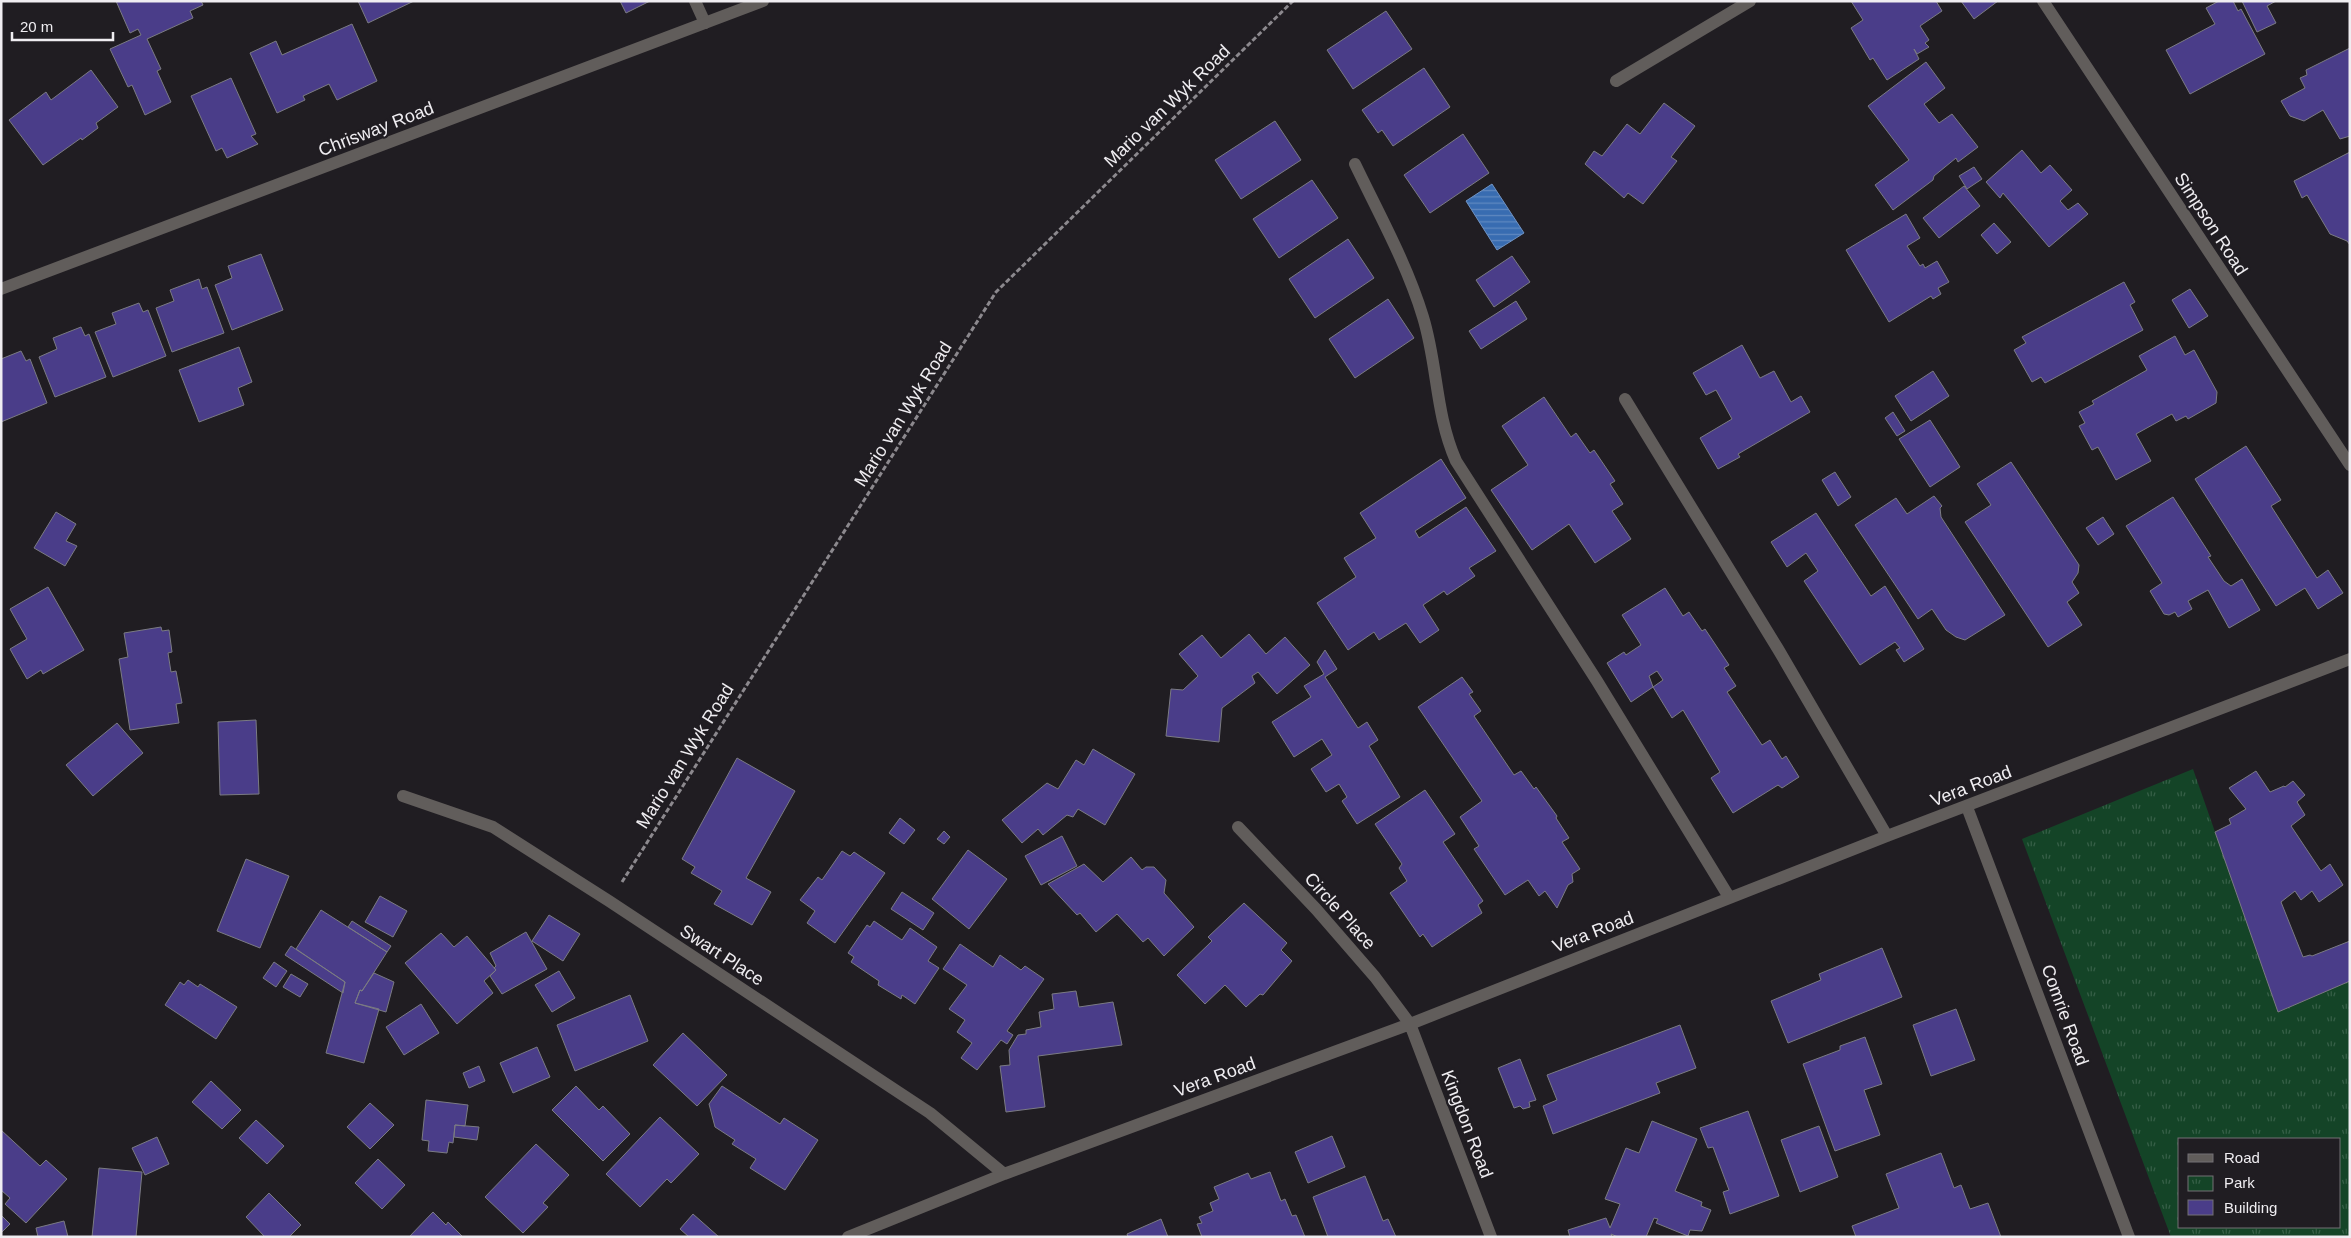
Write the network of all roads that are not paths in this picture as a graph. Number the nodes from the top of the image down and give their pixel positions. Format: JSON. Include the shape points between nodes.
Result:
{"nodes":[{"id":1,"x":695,"y":1,"type":"edge"},
{"id":2,"x":763,"y":1,"type":"edge"},
{"id":3,"x":1750,"y":1,"type":"edge"},
{"id":4,"x":2043,"y":1,"type":"edge"},
{"id":5,"x":705,"y":23,"type":"junction"},
{"id":6,"x":1616,"y":81,"type":"dead end"},
{"id":7,"x":1355,"y":164,"type":"dead end"},
{"id":8,"x":1,"y":289,"type":"edge"},
{"id":9,"x":1625,"y":399,"type":"dead end"},
{"id":10,"x":2350,"y":465,"type":"edge"},
{"id":11,"x":2350,"y":658,"type":"edge"},
{"id":12,"x":403,"y":796,"type":"dead end"},
{"id":13,"x":1967,"y":807,"type":"junction"},
{"id":14,"x":1238,"y":827,"type":"dead end"},
{"id":15,"x":1887,"y":836,"type":"junction"},
{"id":16,"x":1730,"y":898,"type":"junction"},
{"id":17,"x":1410,"y":1024,"type":"junction"},
{"id":18,"x":1004,"y":1174,"type":"junction"},
{"id":19,"x":848,"y":1237,"type":"edge"},
{"id":20,"x":1491,"y":1237,"type":"edge"},
{"id":21,"x":2129,"y":1237,"type":"edge"}],
"edges":[{"from":1,"to":5,"type":"street"},
{"from":2,"to":5,"type":"street","name":"Chrisway Road"},
{"from":3,"to":6,"type":"street"},
{"from":4,"to":10,"type":"street","name":"Simpson Road"},
{"from":5,"to":8,"type":"street","name":"Chrisway Road"},
{"from":7,"to":16,"type":"street","via":[[1405,269],[1423,317],[1436,375],[1440,412],[1456,461],[1597,681]]},
{"from":9,"to":15,"type":"street","via":[[1778,649]]},
{"from":11,"to":13,"type":"street","name":"Vera Road"},
{"from":12,"to":18,"type":"street","name":"Swart Place","via":[[493,827],[930,1113]]},
{"from":13,"to":15,"type":"street","name":"Vera Road"},
{"from":13,"to":21,"type":"street","name":"Comrie Road"},
{"from":14,"to":17,"type":"street","name":"Circle Place","via":[[1316,909],[1375,977]]},
{"from":15,"to":16,"type":"street","name":"Vera Road"},
{"from":16,"to":17,"type":"street","name":"Vera Road"},
{"from":17,"to":18,"type":"street","name":"Vera Road"},
{"from":17,"to":20,"type":"street","name":"Kingdon Road"},
{"from":18,"to":19,"type":"street","name":"Vera Road"}]}
